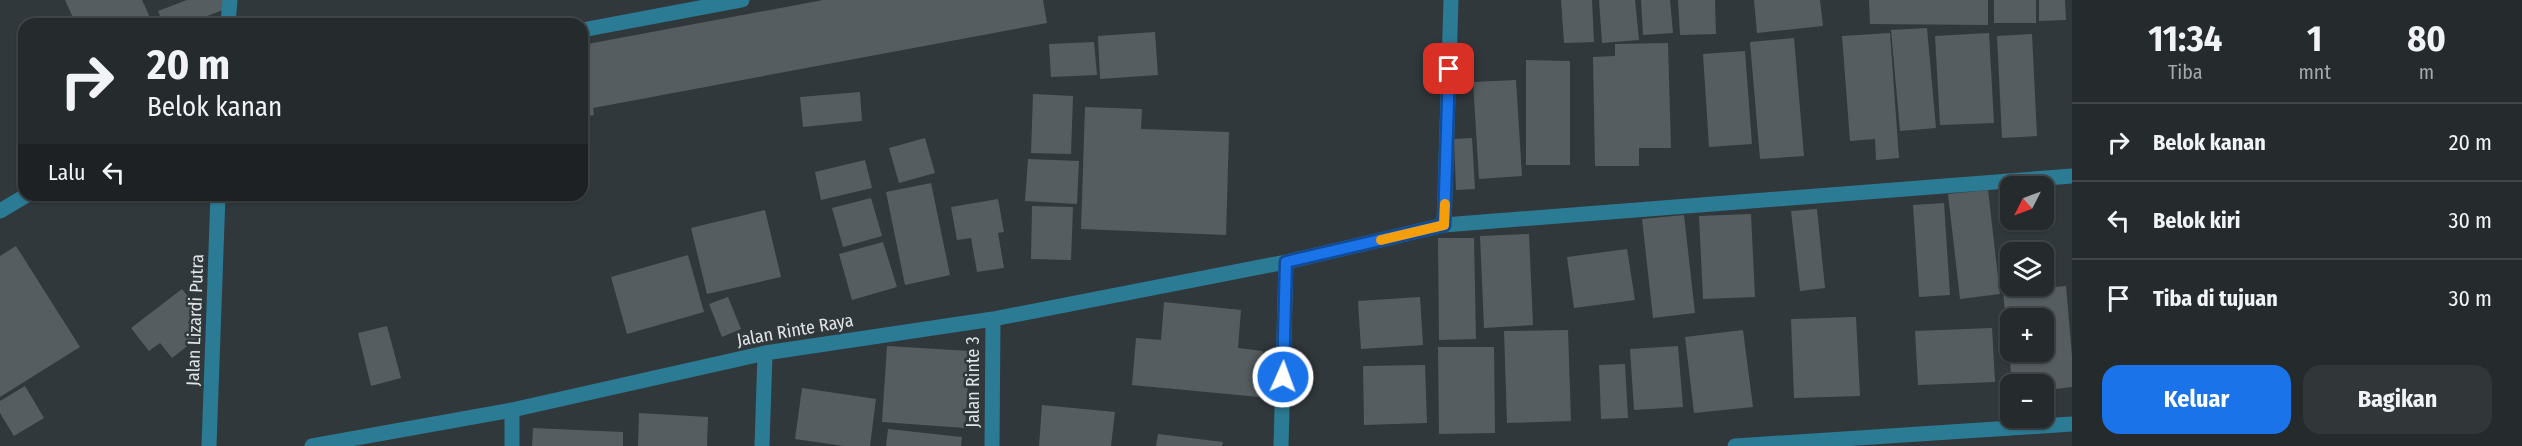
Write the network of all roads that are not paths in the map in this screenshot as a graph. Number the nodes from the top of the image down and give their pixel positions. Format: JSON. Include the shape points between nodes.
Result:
{"nodes":[{"id":1,"x":230,"y":0,"type":"edge"},
{"id":2,"x":742,"y":0,"type":"edge"},
{"id":3,"x":1451,"y":0,"type":"edge"},
{"id":4,"x":228,"y":18,"type":"edge"},
{"id":5,"x":588,"y":29,"type":"edge"},
{"id":6,"x":2072,"y":176,"type":"edge"},
{"id":7,"x":18,"y":200,"type":"edge"},
{"id":8,"x":218,"y":201,"type":"edge"},
{"id":9,"x":0,"y":211,"type":"edge"},
{"id":10,"x":1444,"y":225,"type":"junction"},
{"id":11,"x":1286,"y":262,"type":"junction"},
{"id":12,"x":993,"y":319,"type":"junction"},
{"id":13,"x":765,"y":353,"type":"junction"},
{"id":14,"x":512,"y":410,"type":"junction"},
{"id":15,"x":2072,"y":424,"type":"edge"},
{"id":16,"x":209,"y":446,"type":"edge"},
{"id":17,"x":312,"y":446,"type":"edge"},
{"id":18,"x":512,"y":446,"type":"edge"},
{"id":19,"x":762,"y":446,"type":"edge"},
{"id":20,"x":992,"y":446,"type":"edge"},
{"id":21,"x":1281,"y":446,"type":"edge"},
{"id":22,"x":1735,"y":446,"type":"edge"}],
"edges":[{"from":1,"to":4,"type":"street"},
{"from":2,"to":5,"type":"street"},
{"from":3,"to":10,"type":"street"},
{"from":6,"to":10,"type":"street","name":"Jalan Rinte Raya"},
{"from":7,"to":9,"type":"street"},
{"from":8,"to":16,"type":"street","name":"Jalan Lizardi Putra"},
{"from":10,"to":11,"type":"street","name":"Jalan Rinte Raya"},
{"from":11,"to":12,"type":"street","name":"Jalan Rinte Raya"},
{"from":11,"to":21,"type":"street"},
{"from":12,"to":13,"type":"street","name":"Jalan Rinte Raya"},
{"from":12,"to":20,"type":"street","name":"Jalan Rinte 3"},
{"from":13,"to":14,"type":"street","name":"Jalan Rinte Raya"},
{"from":13,"to":19,"type":"street"},
{"from":14,"to":17,"type":"street","name":"Jalan Rinte Raya"},
{"from":14,"to":18,"type":"street"},
{"from":15,"to":22,"type":"street"}]}
